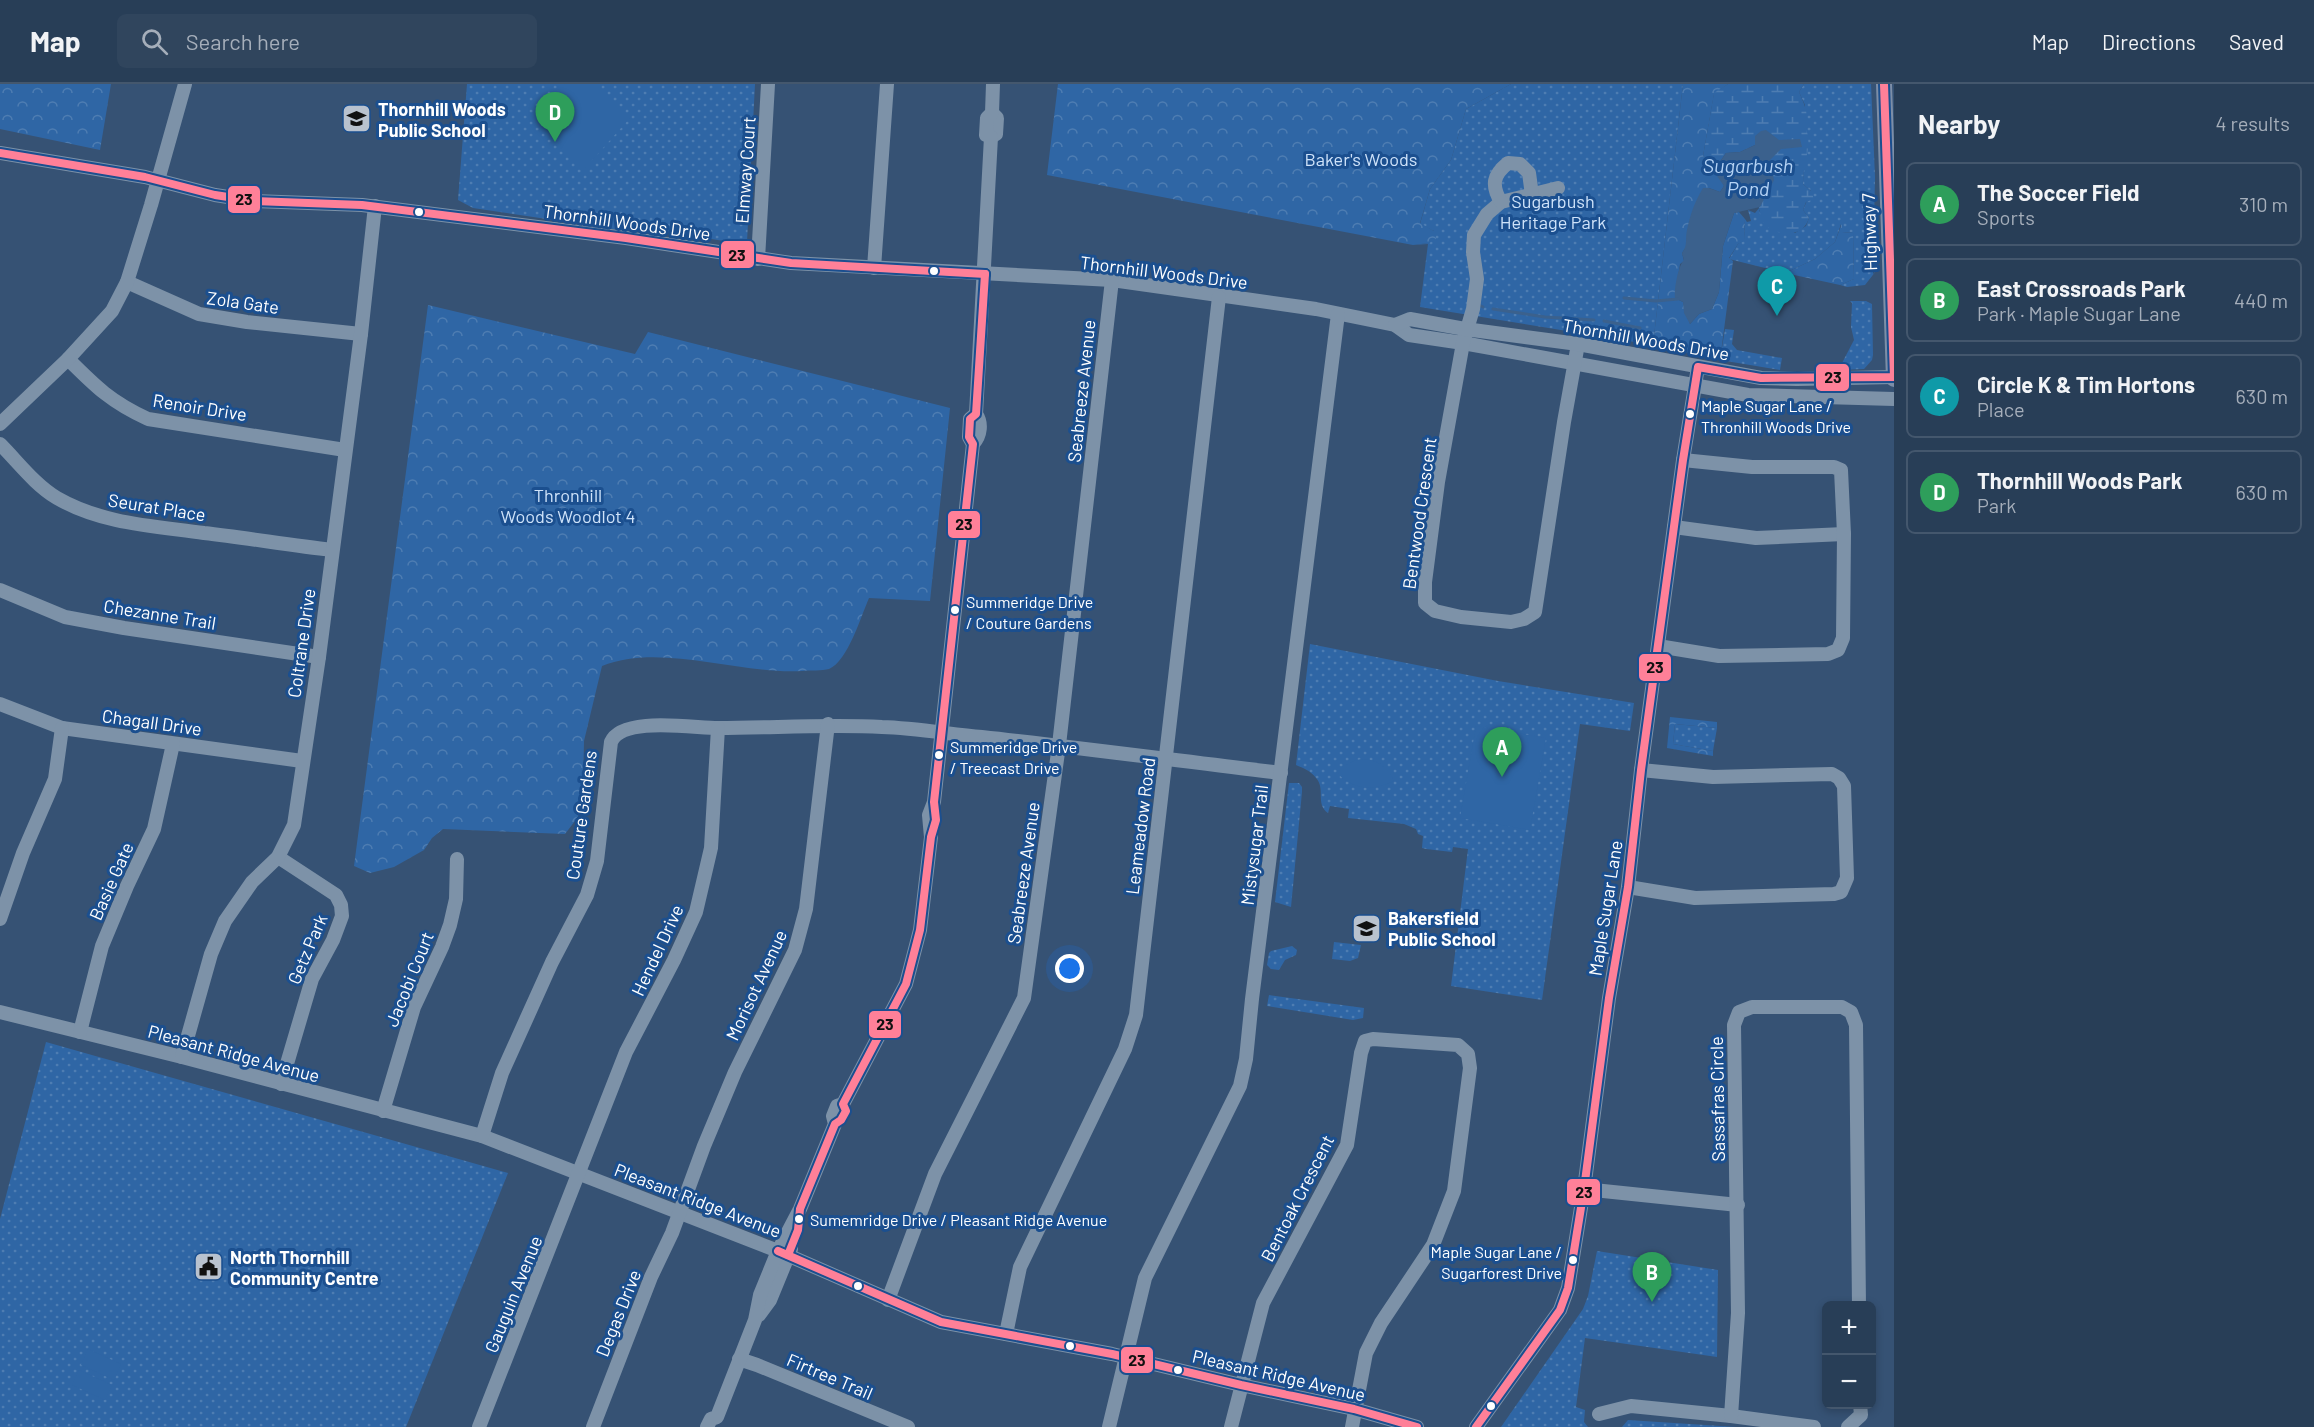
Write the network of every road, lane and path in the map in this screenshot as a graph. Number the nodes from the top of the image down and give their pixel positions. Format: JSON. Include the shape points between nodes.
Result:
{"nodes":[{"id":1,"x":184,"y":84,"type":"edge"},
{"id":2,"x":768,"y":84,"type":"edge"},
{"id":3,"x":887,"y":84,"type":"edge"},
{"id":4,"x":993,"y":84,"type":"edge"},
{"id":5,"x":1884,"y":84,"type":"edge"},
{"id":6,"x":0,"y":153,"type":"edge"},
{"id":7,"x":158,"y":180,"type":"junction"},
{"id":8,"x":1558,"y":188,"type":"dead end"},
{"id":9,"x":1532,"y":195,"type":"junction"},
{"id":10,"x":1501,"y":202,"type":"junction"},
{"id":11,"x":375,"y":206,"type":"junction"},
{"id":12,"x":758,"y":259,"type":"junction"},
{"id":13,"x":874,"y":268,"type":"junction"},
{"id":14,"x":985,"y":274,"type":"junction"},
{"id":15,"x":1112,"y":280,"type":"junction"},
{"id":16,"x":127,"y":282,"type":"junction"},
{"id":17,"x":1220,"y":297,"type":"junction"},
{"id":18,"x":1338,"y":314,"type":"junction"},
{"id":19,"x":361,"y":334,"type":"junction"},
{"id":20,"x":1464,"y":336,"type":"junction"},
{"id":21,"x":1578,"y":344,"type":"junction"},
{"id":22,"x":68,"y":359,"type":"junction"},
{"id":23,"x":1573,"y":363,"type":"junction"},
{"id":24,"x":1698,"y":367,"type":"junction"},
{"id":25,"x":1894,"y":378,"type":"edge"},
{"id":26,"x":1694,"y":385,"type":"junction"},
{"id":27,"x":1894,"y":399,"type":"edge"},
{"id":28,"x":0,"y":424,"type":"edge"},
{"id":29,"x":0,"y":444,"type":"edge"},
{"id":30,"x":345,"y":450,"type":"junction"},
{"id":31,"x":1683,"y":460,"type":"junction"},
{"id":32,"x":1674,"y":527,"type":"junction"},
{"id":33,"x":1844,"y":534,"type":"junction"},
{"id":34,"x":332,"y":550,"type":"junction"},
{"id":35,"x":0,"y":590,"type":"edge"},
{"id":36,"x":1658,"y":646,"type":"junction"},
{"id":37,"x":319,"y":657,"type":"junction"},
{"id":38,"x":0,"y":704,"type":"edge"},
{"id":39,"x":828,"y":724,"type":"junction"},
{"id":40,"x":62,"y":728,"type":"junction"},
{"id":41,"x":718,"y":728,"type":"junction"},
{"id":42,"x":942,"y":733,"type":"junction"},
{"id":43,"x":173,"y":744,"type":"junction"},
{"id":44,"x":1059,"y":745,"type":"junction"},
{"id":45,"x":1166,"y":759,"type":"junction"},
{"id":46,"x":302,"y":762,"type":"junction"},
{"id":47,"x":1641,"y":770,"type":"junction"},
{"id":48,"x":1281,"y":773,"type":"junction"},
{"id":49,"x":278,"y":857,"type":"junction"},
{"id":50,"x":457,"y":859,"type":"dead end"},
{"id":51,"x":1628,"y":887,"type":"junction"},
{"id":52,"x":0,"y":919,"type":"edge"},
{"id":53,"x":0,"y":1012,"type":"edge"},
{"id":54,"x":80,"y":1032,"type":"junction"},
{"id":55,"x":182,"y":1057,"type":"junction"},
{"id":56,"x":280,"y":1084,"type":"junction"},
{"id":57,"x":383,"y":1111,"type":"junction"},
{"id":58,"x":482,"y":1136,"type":"junction"},
{"id":59,"x":580,"y":1173,"type":"junction"},
{"id":60,"x":1584,"y":1190,"type":"junction"},
{"id":61,"x":1737,"y":1204,"type":"junction"},
{"id":62,"x":679,"y":1214,"type":"junction"},
{"id":63,"x":783,"y":1253,"type":"junction"},
{"id":64,"x":888,"y":1299,"type":"junction"},
{"id":65,"x":1859,"y":1301,"type":"edge"},
{"id":66,"x":1006,"y":1334,"type":"junction"},
{"id":67,"x":1126,"y":1358,"type":"junction"},
{"id":68,"x":739,"y":1359,"type":"junction"},
{"id":69,"x":1241,"y":1385,"type":"junction"},
{"id":70,"x":1354,"y":1409,"type":"junction"},
{"id":71,"x":1860,"y":1409,"type":"edge"},
{"id":72,"x":1599,"y":1414,"type":"dead end"},
{"id":73,"x":1731,"y":1416,"type":"junction"},
{"id":74,"x":714,"y":1423,"type":"edge"},
{"id":75,"x":479,"y":1427,"type":"edge"},
{"id":76,"x":593,"y":1427,"type":"edge"},
{"id":77,"x":908,"y":1427,"type":"edge"},
{"id":78,"x":1109,"y":1427,"type":"edge"},
{"id":79,"x":1231,"y":1427,"type":"edge"},
{"id":80,"x":1352,"y":1427,"type":"edge"},
{"id":81,"x":1417,"y":1427,"type":"edge"},
{"id":82,"x":1476,"y":1427,"type":"edge"},
{"id":83,"x":1814,"y":1427,"type":"edge"},
{"id":84,"x":1848,"y":1427,"type":"edge"}],
"edges":[{"from":1,"to":7,"type":"street"},
{"from":2,"to":12,"type":"street","name":"Elmway Court"},
{"from":3,"to":13,"type":"street"},
{"from":4,"to":14,"type":"street","via":[[986,135],[991,138]]},
{"from":5,"to":25,"type":"main road","name":"Highway 7"},
{"from":6,"to":7,"type":"street","name":"Thornhill Woods Drive"},
{"from":7,"to":11,"type":"street","name":"Thornhill Woods Drive","via":[[254,201]]},
{"from":7,"to":16,"type":"street"},
{"from":8,"to":9,"type":"street"},
{"from":9,"to":10,"type":"street"},
{"from":9,"to":10,"type":"street","via":[[1529,173],[1520,164],[1508,163],[1494,179],[1494,191]]},
{"from":10,"to":20,"type":"street","via":[[1487,214],[1474,235],[1477,279]]},
{"from":11,"to":12,"type":"street","name":"Thornhill Woods Drive"},
{"from":11,"to":19,"type":"street","name":"Coltrane Drive"},
{"from":12,"to":13,"type":"street","name":"Thornhill Woods Drive"},
{"from":13,"to":14,"type":"street","name":"Thornhill Woods Drive"},
{"from":14,"to":15,"type":"street","name":"Thornhill Woods Drive"},
{"from":14,"to":42,"type":"street","via":[[976,414],[980,421],[974,444]]},
{"from":15,"to":17,"type":"street","name":"Thornhill Woods Drive"},
{"from":15,"to":44,"type":"street","name":"Seabreeze Avenue"},
{"from":16,"to":19,"type":"street","name":"Zola Gate","via":[[199,314]]},
{"from":16,"to":22,"type":"street","via":[[112,311]]},
{"from":17,"to":18,"type":"street","name":"Thornhill Woods Drive"},
{"from":17,"to":45,"type":"street","name":"Leameadow Road"},
{"from":18,"to":20,"type":"street","name":"Thornhill Woods Drive","via":[[1395,325],[1409,335]]},
{"from":18,"to":48,"type":"street","name":"Mistysugar Trail"},
{"from":19,"to":30,"type":"street","name":"Coltrane Drive"},
{"from":20,"to":21,"type":"street","name":"Thornhill Woods Drive"},
{"from":20,"to":23,"type":"street","name":"Thornhill Woods Drive"},
{"from":20,"to":23,"type":"street","name":"Bentwood Crescent","via":[[1425,582],[1425,603],[1435,611],[1511,622],[1535,612]]},
{"from":21,"to":23,"type":"street","name":"Bentwood Crescent"},
{"from":21,"to":24,"type":"street","name":"Thornhill Woods Drive"},
{"from":22,"to":28,"type":"street"},
{"from":22,"to":30,"type":"street","name":"Renoir Drive","via":[[105,396],[148,419]]},
{"from":23,"to":26,"type":"street","name":"Thornhill Woods Drive"},
{"from":24,"to":25,"type":"street","name":"Thornhill Woods Drive","via":[[1761,378]]},
{"from":24,"to":26,"type":"street","name":"Maple Sugar Lane"},
{"from":26,"to":27,"type":"street","name":"Thornhill Woods Drive","via":[[1748,395]]},
{"from":26,"to":31,"type":"street","name":"Maple Sugar Lane"},
{"from":29,"to":34,"type":"street","name":"Seurat Place","via":[[54,497],[107,519]]},
{"from":30,"to":34,"type":"street","name":"Coltrane Drive"},
{"from":31,"to":32,"type":"street","name":"Maple Sugar Lane"},
{"from":31,"to":33,"type":"street","via":[[1841,470]]},
{"from":32,"to":33,"type":"street","via":[[1756,538]]},
{"from":32,"to":36,"type":"street","name":"Maple Sugar Lane"},
{"from":33,"to":36,"type":"street","via":[[1843,638],[1838,650],[1827,654],[1719,656]]},
{"from":34,"to":37,"type":"street","name":"Coltrane Drive"},
{"from":35,"to":37,"type":"street","name":"Chezanne Trail","via":[[65,617]]},
{"from":36,"to":47,"type":"street","name":"Maple Sugar Lane"},
{"from":37,"to":46,"type":"street","name":"Coltrane Drive"},
{"from":38,"to":40,"type":"street","name":"Chagall Drive"},
{"from":39,"to":41,"type":"street","name":"Couture Gardens"},
{"from":39,"to":42,"type":"street","name":"Couture Gardens"},
{"from":39,"to":62,"type":"street","name":"Morisot Avenue","via":[[806,909],[795,950],[735,1072]]},
{"from":40,"to":43,"type":"street","name":"Chagall Drive"},
{"from":40,"to":52,"type":"street","via":[[56,778]]},
{"from":41,"to":58,"type":"street","name":"Couture Gardens","via":[[642,726],[614,735],[607,758],[597,861],[587,895],[502,1073]]},
{"from":41,"to":59,"type":"street","name":"Hendel Drive","via":[[711,848],[696,912],[626,1052]]},
{"from":42,"to":44,"type":"street","name":"Couture Gardens"},
{"from":42,"to":63,"type":"street","via":[[929,815],[920,930],[906,984],[843,1104],[837,1106],[832,1116],[835,1124],[800,1209],[798,1230]]},
{"from":43,"to":46,"type":"street","name":"Chagall Drive"},
{"from":43,"to":54,"type":"street","name":"Basie Gate","via":[[154,829],[102,946]]},
{"from":44,"to":45,"type":"street","name":"Couture Gardens"},
{"from":44,"to":64,"type":"street","name":"Seabreeze Avenue","via":[[1024,998],[934,1174]]},
{"from":45,"to":48,"type":"street","name":"Couture Gardens"},
{"from":45,"to":66,"type":"street","name":"Leameadow Road","via":[[1136,1015],[1125,1049],[1020,1267]]},
{"from":46,"to":49,"type":"street","name":"Coltrane Drive","via":[[294,825]]},
{"from":47,"to":51,"type":"street","name":"Maple Sugar Lane"},
{"from":47,"to":51,"type":"street","via":[[1713,777],[1832,774],[1844,786],[1847,878],[1841,892],[1833,894],[1695,898]]},
{"from":48,"to":67,"type":"street","name":"Mistysugar Trail","via":[[1240,1086],[1145,1278]]},
{"from":49,"to":55,"type":"street","name":"Coltrane Drive","via":[[252,882],[225,921],[211,954]]},
{"from":49,"to":56,"type":"street","name":"Getz Park","via":[[336,895],[342,916],[312,979]]},
{"from":50,"to":57,"type":"street","name":"Jacobi Court","via":[[456,899],[450,925],[414,1007]]},
{"from":51,"to":60,"type":"street","name":"Maple Sugar Lane"},
{"from":53,"to":54,"type":"street","name":"Pleasant Ridge Avenue"},
{"from":54,"to":55,"type":"street","name":"Pleasant Ridge Avenue"},
{"from":55,"to":56,"type":"street","name":"Pleasant Ridge Avenue"},
{"from":56,"to":57,"type":"street","name":"Pleasant Ridge Avenue"},
{"from":57,"to":58,"type":"street","name":"Pleasant Ridge Avenue"},
{"from":58,"to":59,"type":"street","name":"Pleasant Ridge Avenue"},
{"from":59,"to":62,"type":"street","name":"Pleasant Ridge Avenue"},
{"from":59,"to":75,"type":"street","name":"Gauguin Avenue"},
{"from":60,"to":61,"type":"street"},
{"from":60,"to":82,"type":"street","name":"Maple Sugar Lane","via":[[1568,1288],[1560,1310]]},
{"from":61,"to":65,"type":"street","name":"Sassafras Circle","via":[[1734,1025],[1739,1012],[1752,1007],[1842,1007],[1851,1012],[1856,1025]]},
{"from":61,"to":73,"type":"street","name":"Sassafras Circle","via":[[1738,1313]]},
{"from":62,"to":63,"type":"street","name":"Pleasant Ridge Avenue"},
{"from":62,"to":76,"type":"street","name":"Degas Drive"},
{"from":63,"to":64,"type":"street","name":"Pleasant Ridge Avenue"},
{"from":63,"to":68,"type":"street","via":[[770,1300],[754,1320]]},
{"from":64,"to":66,"type":"street","name":"Pleasant Ridge Avenue","via":[[941,1322]]},
{"from":66,"to":67,"type":"street","name":"Pleasant Ridge Avenue"},
{"from":67,"to":69,"type":"street","name":"Pleasant Ridge Avenue"},
{"from":67,"to":78,"type":"street"},
{"from":68,"to":74,"type":"street"},
{"from":68,"to":77,"type":"street","name":"Firtree Trail"},
{"from":69,"to":70,"type":"street","name":"Pleasant Ridge Avenue"},
{"from":69,"to":70,"type":"street","name":"Bentoak Crescent","via":[[1263,1303],[1347,1145],[1365,1041],[1458,1046],[1468,1054],[1470,1068],[1454,1191],[1433,1245],[1381,1323],[1366,1353]]},
{"from":69,"to":79,"type":"street"},
{"from":70,"to":80,"type":"street"},
{"from":70,"to":81,"type":"street","name":"Pleasant Ridge Avenue"},
{"from":71,"to":84,"type":"street","via":[[1861,1415]]},
{"from":72,"to":73,"type":"street","via":[[1632,1407]]},
{"from":73,"to":83,"type":"street"}]}
